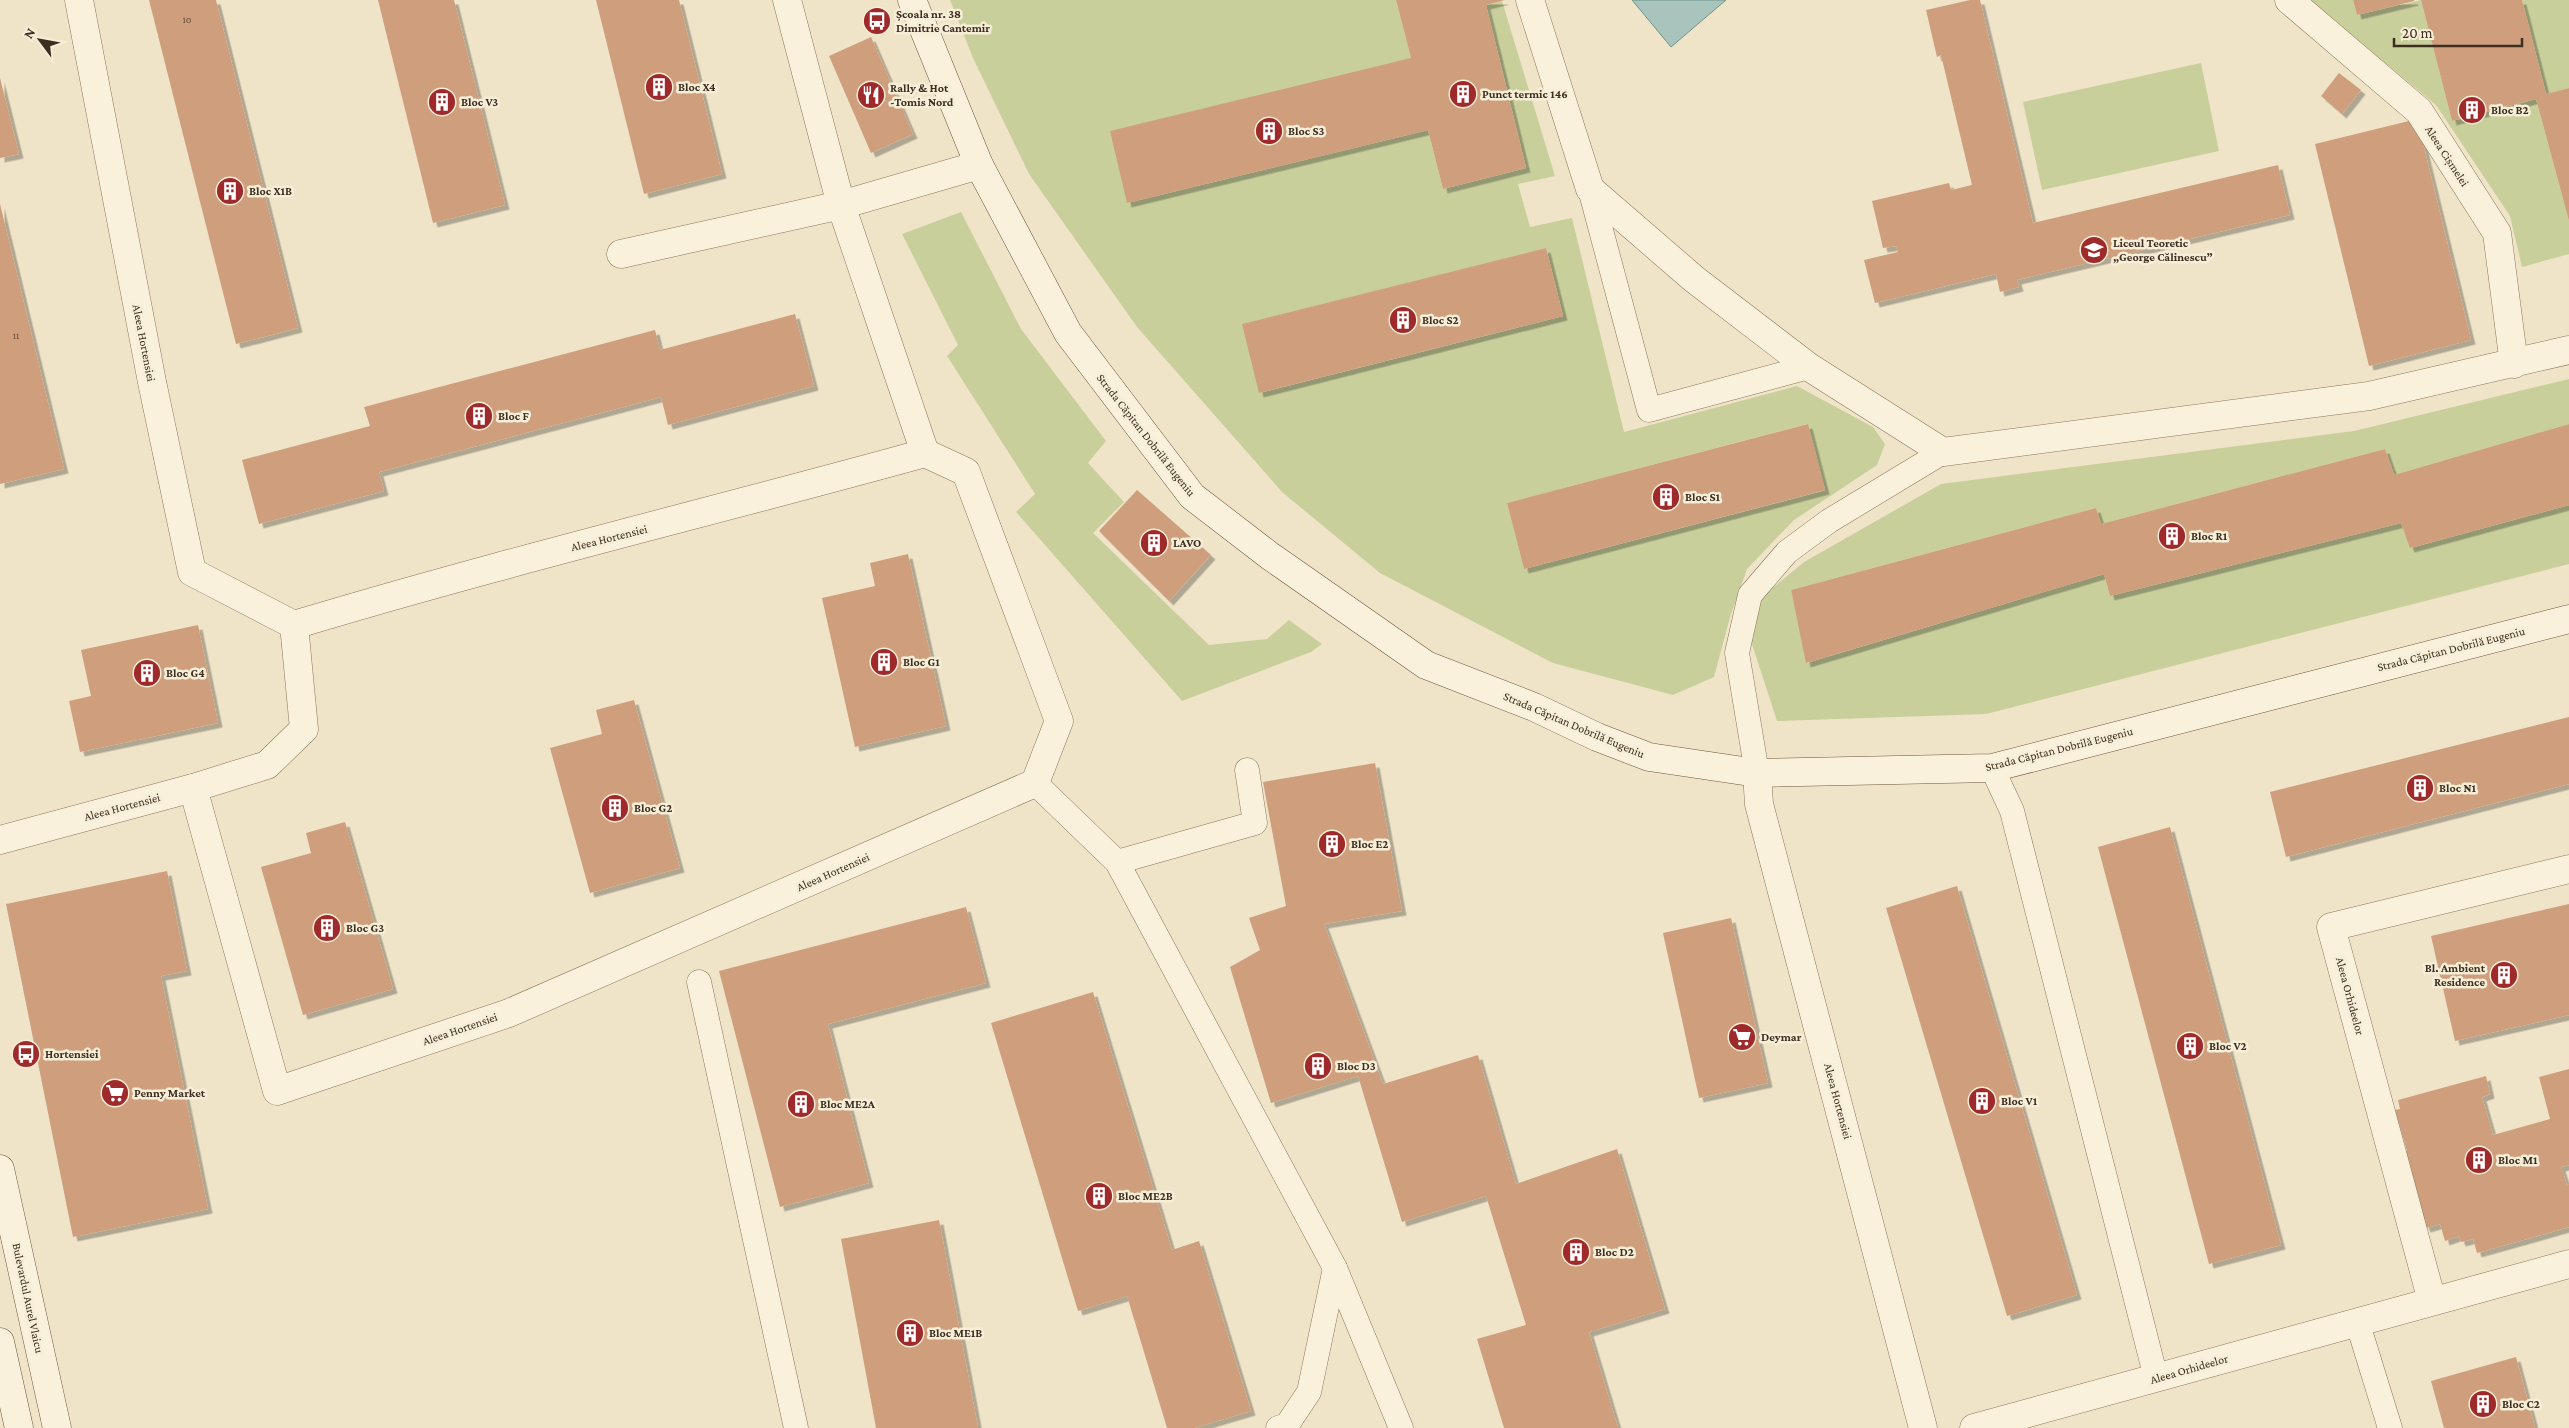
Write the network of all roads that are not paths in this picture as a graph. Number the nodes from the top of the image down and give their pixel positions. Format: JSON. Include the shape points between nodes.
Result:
{"nodes":[{"id":1,"x":78,"y":0,"type":"edge"},
{"id":2,"x":787,"y":0,"type":"edge"},
{"id":3,"x":912,"y":0,"type":"edge"},
{"id":4,"x":1530,"y":0,"type":"edge"},
{"id":5,"x":2289,"y":0,"type":"edge"},
{"id":6,"x":980,"y":165,"type":"junction"},
{"id":7,"x":1590,"y":189,"type":"junction"},
{"id":8,"x":841,"y":206,"type":"junction"},
{"id":9,"x":621,"y":254,"type":"dead end"},
{"id":10,"x":2569,"y":350,"type":"edge"},
{"id":11,"x":2514,"y":364,"type":"junction"},
{"id":12,"x":1809,"y":366,"type":"junction"},
{"id":13,"x":1943,"y":452,"type":"junction"},
{"id":14,"x":925,"y":453,"type":"junction"},
{"id":15,"x":2569,"y":619,"type":"edge"},
{"id":16,"x":294,"y":625,"type":"junction"},
{"id":17,"x":1992,"y":768,"type":"junction"},
{"id":18,"x":1247,"y":770,"type":"dead end"},
{"id":19,"x":1757,"y":773,"type":"junction"},
{"id":20,"x":1035,"y":783,"type":"junction"},
{"id":21,"x":194,"y":788,"type":"junction"},
{"id":22,"x":0,"y":840,"type":"edge"},
{"id":23,"x":1116,"y":862,"type":"junction"},
{"id":24,"x":2569,"y":869,"type":"edge"},
{"id":25,"x":699,"y":982,"type":"dead end"},
{"id":26,"x":0,"y":1169,"type":"edge"},
{"id":27,"x":2569,"y":1264,"type":"edge"},
{"id":28,"x":1335,"y":1268,"type":"junction"},
{"id":29,"x":2432,"y":1301,"type":"junction"},
{"id":30,"x":2357,"y":1322,"type":"junction"},
{"id":31,"x":0,"y":1342,"type":"edge"},
{"id":32,"x":2156,"y":1378,"type":"junction"},
{"id":33,"x":11,"y":1416,"type":"edge"},
{"id":34,"x":57,"y":1428,"type":"edge"},
{"id":35,"x":796,"y":1428,"type":"edge"},
{"id":36,"x":1278,"y":1428,"type":"edge"},
{"id":37,"x":1401,"y":1428,"type":"edge"},
{"id":38,"x":1923,"y":1428,"type":"edge"},
{"id":39,"x":1974,"y":1428,"type":"edge"},
{"id":40,"x":2390,"y":1428,"type":"edge"}],
"edges":[{"from":1,"to":16,"type":"street","name":"Aleea Hortensiei","via":[[192,572]]},
{"from":2,"to":8,"type":"street"},
{"from":3,"to":6,"type":"street","name":"Strada Căpitan Dobrilă Eugeniu"},
{"from":4,"to":7,"type":"street"},
{"from":5,"to":11,"type":"street","name":"Aleea Cișmelei","via":[[2419,111],[2497,232]]},
{"from":6,"to":8,"type":"street"},
{"from":6,"to":19,"type":"street","name":"Strada Căpitan Dobrilă Eugeniu","via":[[1068,333],[1192,496],[1270,556],[1426,665],[1649,757]]},
{"from":7,"to":12,"type":"street","via":[[1694,279]]},
{"from":7,"to":12,"type":"lane","via":[[1648,410]]},
{"from":8,"to":9,"type":"street"},
{"from":8,"to":14,"type":"street"},
{"from":10,"to":11,"type":"street"},
{"from":11,"to":13,"type":"street","via":[[2369,396]]},
{"from":12,"to":13,"type":"street"},
{"from":13,"to":19,"type":"lane","via":[[1829,521],[1787,552],[1750,595],[1736,653]]},
{"from":14,"to":16,"type":"street","name":"Aleea Hortensiei","via":[[418,588]]},
{"from":14,"to":20,"type":"street","via":[[966,472],[1059,721]]},
{"from":15,"to":17,"type":"street","name":"Strada Căpitan Dobrilă Eugeniu"},
{"from":16,"to":21,"type":"street","name":"Aleea Hortensiei","via":[[304,728],[267,764]]},
{"from":17,"to":19,"type":"street","name":"Strada Căpitan Dobrilă Eugeniu"},
{"from":17,"to":32,"type":"lane","via":[[2012,811]]},
{"from":18,"to":23,"type":"lane","via":[[1255,823]]},
{"from":19,"to":38,"type":"street","name":"Aleea Hortensiei","via":[[1759,804]]},
{"from":20,"to":21,"type":"street","name":"Aleea Hortensiei","via":[[509,1013],[277,1091]]},
{"from":20,"to":23,"type":"lane"},
{"from":21,"to":22,"type":"street","name":"Aleea Hortensiei"},
{"from":23,"to":28,"type":"lane"},
{"from":24,"to":29,"type":"street","name":"Aleea Orhideelor","via":[[2332,927]]},
{"from":25,"to":35,"type":"lane"},
{"from":26,"to":34,"type":"street","name":"Bulevardul Aurel Vlaicu"},
{"from":27,"to":29,"type":"street","name":"Aleea Orhideelor"},
{"from":28,"to":36,"type":"lane","via":[[1309,1392],[1287,1425]]},
{"from":28,"to":37,"type":"lane"},
{"from":29,"to":30,"type":"street","name":"Aleea Orhideelor"},
{"from":30,"to":32,"type":"street","name":"Aleea Orhideelor"},
{"from":30,"to":40,"type":"lane"},
{"from":31,"to":33,"type":"street"},
{"from":32,"to":39,"type":"street","name":"Aleea Orhideelor"}]}
